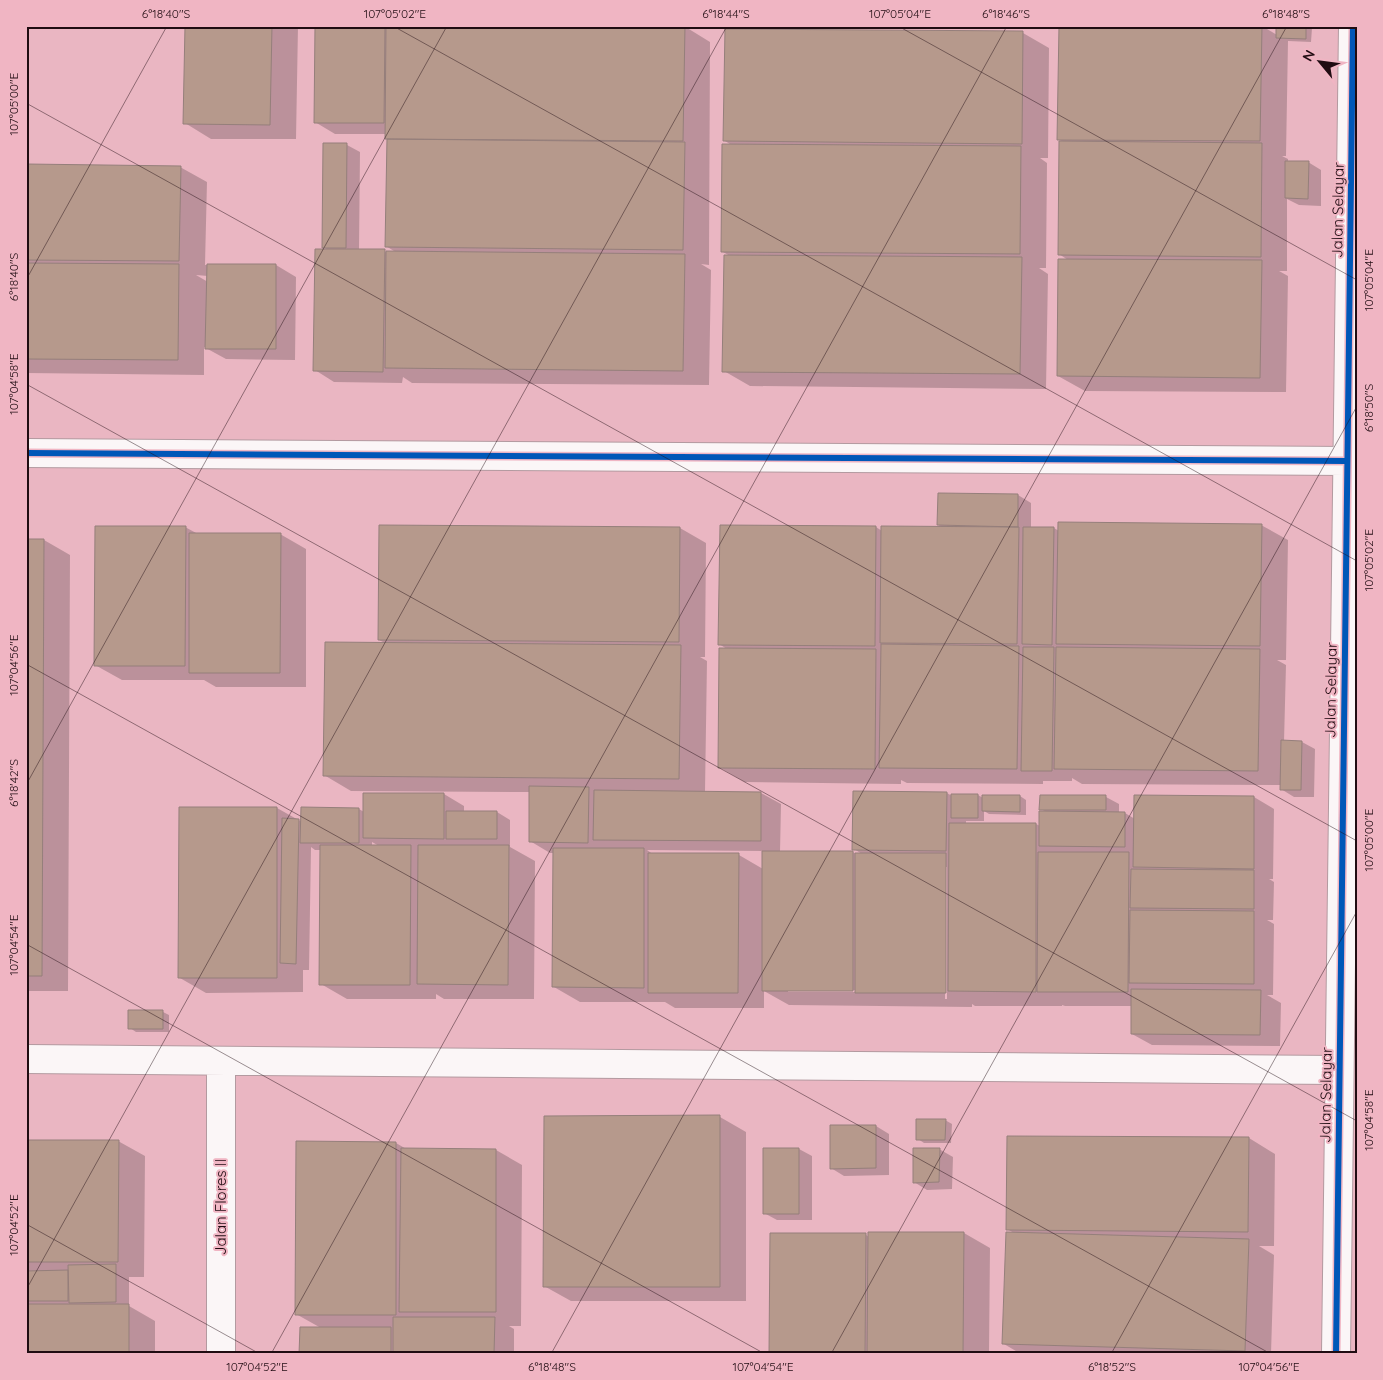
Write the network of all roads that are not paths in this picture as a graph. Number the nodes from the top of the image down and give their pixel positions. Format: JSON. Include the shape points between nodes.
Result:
{"nodes":[{"id":1,"x":1353,"y":26,"type":"edge"},
{"id":2,"x":26,"y":453,"type":"edge"},
{"id":3,"x":1346,"y":461,"type":"junction"},
{"id":4,"x":1350,"y":748,"type":"edge"},
{"id":5,"x":26,"y":1059,"type":"edge"},
{"id":6,"x":221,"y":1061,"type":"junction"},
{"id":7,"x":1339,"y":1070,"type":"junction"},
{"id":8,"x":1346,"y":1262,"type":"edge"},
{"id":9,"x":1343,"y":1339,"type":"edge"},
{"id":10,"x":221,"y":1354,"type":"edge"}],
"edges":[{"from":1,"to":3,"type":"street","name":"Jalan Selayar"},
{"from":2,"to":3,"type":"street"},
{"from":3,"to":4,"type":"street","name":"Jalan Selayar"},
{"from":4,"to":7,"type":"street","name":"Jalan Selayar"},
{"from":5,"to":6,"type":"street"},
{"from":6,"to":7,"type":"street"},
{"from":6,"to":10,"type":"street","name":"Jalan Flores II"},
{"from":7,"to":8,"type":"street","name":"Jalan Selayar"},
{"from":8,"to":9,"type":"street","name":"Jalan Selayar"}]}
